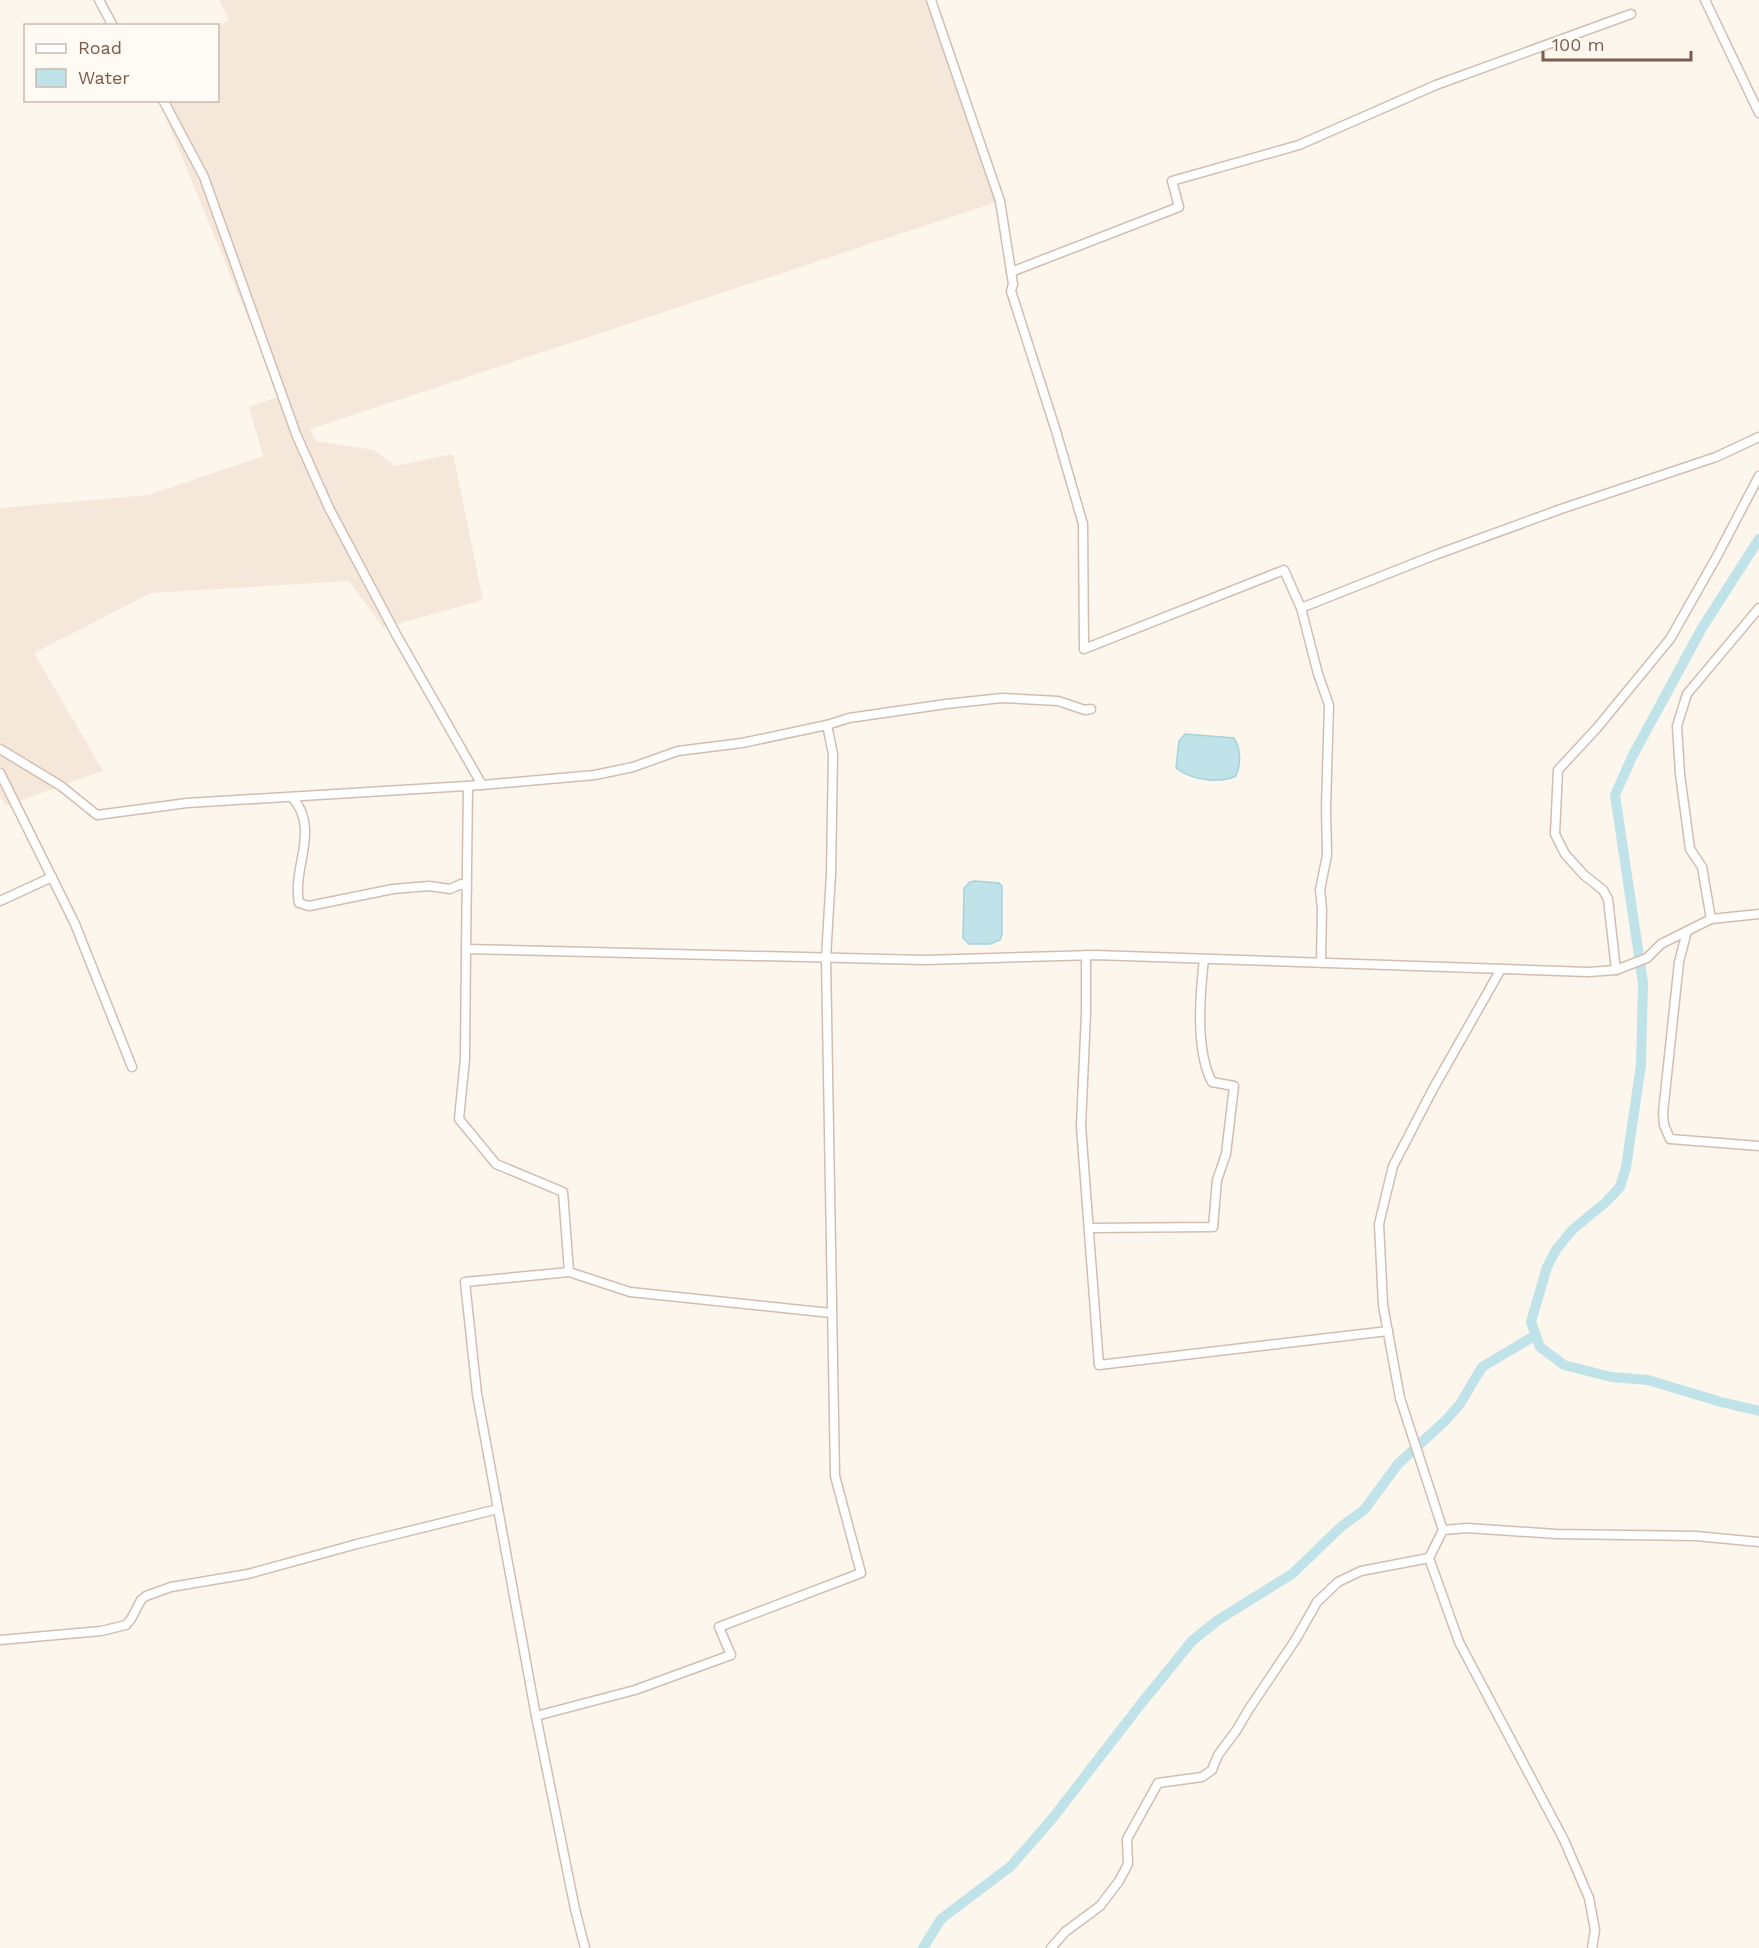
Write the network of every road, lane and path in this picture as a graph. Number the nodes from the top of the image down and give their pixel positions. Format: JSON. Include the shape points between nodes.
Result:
{"nodes":[{"id":1,"x":99,"y":0,"type":"edge"},
{"id":2,"x":931,"y":0,"type":"edge"},
{"id":3,"x":1705,"y":0,"type":"edge"},
{"id":4,"x":1631,"y":14,"type":"dead end"},
{"id":5,"x":112,"y":24,"type":"edge"},
{"id":6,"x":164,"y":102,"type":"edge"},
{"id":7,"x":1759,"y":113,"type":"edge"},
{"id":8,"x":1011,"y":272,"type":"junction"},
{"id":9,"x":1759,"y":437,"type":"edge"},
{"id":10,"x":1759,"y":476,"type":"edge"},
{"id":11,"x":1301,"y":608,"type":"junction"},
{"id":12,"x":1759,"y":608,"type":"edge"},
{"id":13,"x":1091,"y":709,"type":"dead end"},
{"id":14,"x":827,"y":725,"type":"junction"},
{"id":15,"x":0,"y":749,"type":"edge"},
{"id":16,"x":0,"y":773,"type":"edge"},
{"id":17,"x":482,"y":785,"type":"junction"},
{"id":18,"x":468,"y":786,"type":"junction"},
{"id":19,"x":292,"y":797,"type":"junction"},
{"id":20,"x":52,"y":877,"type":"junction"},
{"id":21,"x":467,"y":888,"type":"junction"},
{"id":22,"x":0,"y":902,"type":"edge"},
{"id":23,"x":1759,"y":914,"type":"edge"},
{"id":24,"x":1711,"y":919,"type":"junction"},
{"id":25,"x":1688,"y":931,"type":"junction"},
{"id":26,"x":466,"y":949,"type":"junction"},
{"id":27,"x":1086,"y":956,"type":"junction"},
{"id":28,"x":826,"y":958,"type":"junction"},
{"id":29,"x":1204,"y":959,"type":"junction"},
{"id":30,"x":1321,"y":963,"type":"junction"},
{"id":31,"x":1502,"y":969,"type":"junction"},
{"id":32,"x":1616,"y":970,"type":"junction"},
{"id":33,"x":132,"y":1067,"type":"dead end"},
{"id":34,"x":1759,"y":1146,"type":"edge"},
{"id":35,"x":1090,"y":1228,"type":"junction"},
{"id":36,"x":569,"y":1272,"type":"junction"},
{"id":37,"x":831,"y":1313,"type":"junction"},
{"id":38,"x":1388,"y":1330,"type":"junction"},
{"id":39,"x":498,"y":1509,"type":"junction"},
{"id":40,"x":1443,"y":1530,"type":"junction"},
{"id":41,"x":1759,"y":1542,"type":"edge"},
{"id":42,"x":1429,"y":1558,"type":"junction"},
{"id":43,"x":0,"y":1641,"type":"edge"},
{"id":44,"x":536,"y":1716,"type":"junction"},
{"id":45,"x":585,"y":1948,"type":"edge"},
{"id":46,"x":1051,"y":1948,"type":"edge"},
{"id":47,"x":1592,"y":1948,"type":"edge"}],
"edges":[{"from":1,"to":5,"type":"street"},
{"from":2,"to":8,"type":"street","via":[[1000,201]]},
{"from":3,"to":7,"type":"street"},
{"from":4,"to":8,"type":"street","via":[[1436,85],[1299,145],[1172,181],[1179,207]]},
{"from":6,"to":17,"type":"street","via":[[204,177],[296,434],[329,508]]},
{"from":8,"to":11,"type":"street","via":[[1011,291],[1083,524],[1084,649],[1284,570]]},
{"from":9,"to":11,"type":"street","via":[[1716,457],[1550,512]]},
{"from":10,"to":32,"type":"street","via":[[1670,639],[1558,770],[1555,834],[1565,854],[1608,898]]},
{"from":11,"to":30,"type":"street","via":[[1329,705],[1327,855],[1320,890]]},
{"from":12,"to":24,"type":"street","via":[[1688,694],[1677,726],[1690,849],[1702,867]]},
{"from":13,"to":14,"type":"street","via":[[1058,701],[1002,698]]},
{"from":14,"to":17,"type":"street","via":[[742,743],[678,751],[595,775]]},
{"from":14,"to":28,"type":"street","via":[[833,754]]},
{"from":15,"to":19,"type":"street","via":[[61,786],[97,815],[187,803]]},
{"from":16,"to":20,"type":"street"},
{"from":17,"to":18,"type":"street"},
{"from":18,"to":19,"type":"street"},
{"from":18,"to":21,"type":"street"},
{"from":19,"to":21,"type":"street","via":[[300,806],[307,830],[297,892],[299,903],[309,906],[393,889],[450,889],[461,884]]},
{"from":20,"to":22,"type":"street"},
{"from":20,"to":33,"type":"street"},
{"from":21,"to":26,"type":"street"},
{"from":23,"to":24,"type":"street"},
{"from":24,"to":25,"type":"street"},
{"from":25,"to":32,"type":"street","via":[[1661,944],[1647,958]]},
{"from":25,"to":34,"type":"street","via":[[1679,962],[1672,1016],[1664,1125],[1670,1139]]},
{"from":26,"to":28,"type":"street"},
{"from":26,"to":36,"type":"street","via":[[465,1059],[459,1119],[496,1164],[563,1192]]},
{"from":27,"to":28,"type":"street"},
{"from":27,"to":29,"type":"street"},
{"from":27,"to":35,"type":"street","via":[[1081,1126]]},
{"from":28,"to":37,"type":"street"},
{"from":29,"to":30,"type":"street"},
{"from":29,"to":35,"type":"street","via":[[1200,997],[1203,1053],[1212,1082],[1234,1086],[1213,1227]]},
{"from":30,"to":31,"type":"street"},
{"from":31,"to":32,"type":"street"},
{"from":31,"to":38,"type":"street","via":[[1393,1167],[1379,1224]]},
{"from":35,"to":38,"type":"street","via":[[1099,1365]]},
{"from":36,"to":37,"type":"street","via":[[630,1292]]},
{"from":36,"to":39,"type":"street","via":[[465,1282],[477,1394]]},
{"from":37,"to":44,"type":"street","via":[[835,1476],[861,1573],[719,1627],[731,1655],[635,1690]]},
{"from":38,"to":40,"type":"street","via":[[1400,1398]]},
{"from":39,"to":43,"type":"street","via":[[248,1574],[171,1587],[141,1600],[126,1625]]},
{"from":39,"to":44,"type":"street"},
{"from":40,"to":41,"type":"street","via":[[1696,1536]]},
{"from":40,"to":42,"type":"street"},
{"from":42,"to":46,"type":"street","via":[[1361,1571],[1338,1582],[1317,1602],[1212,1770],[1202,1777],[1158,1783],[1127,1839],[1128,1864],[1119,1881],[1100,1906],[1065,1932]]},
{"from":42,"to":47,"type":"street","via":[[1459,1642],[1564,1839],[1585,1888],[1595,1930]]},
{"from":44,"to":45,"type":"street"}]}
